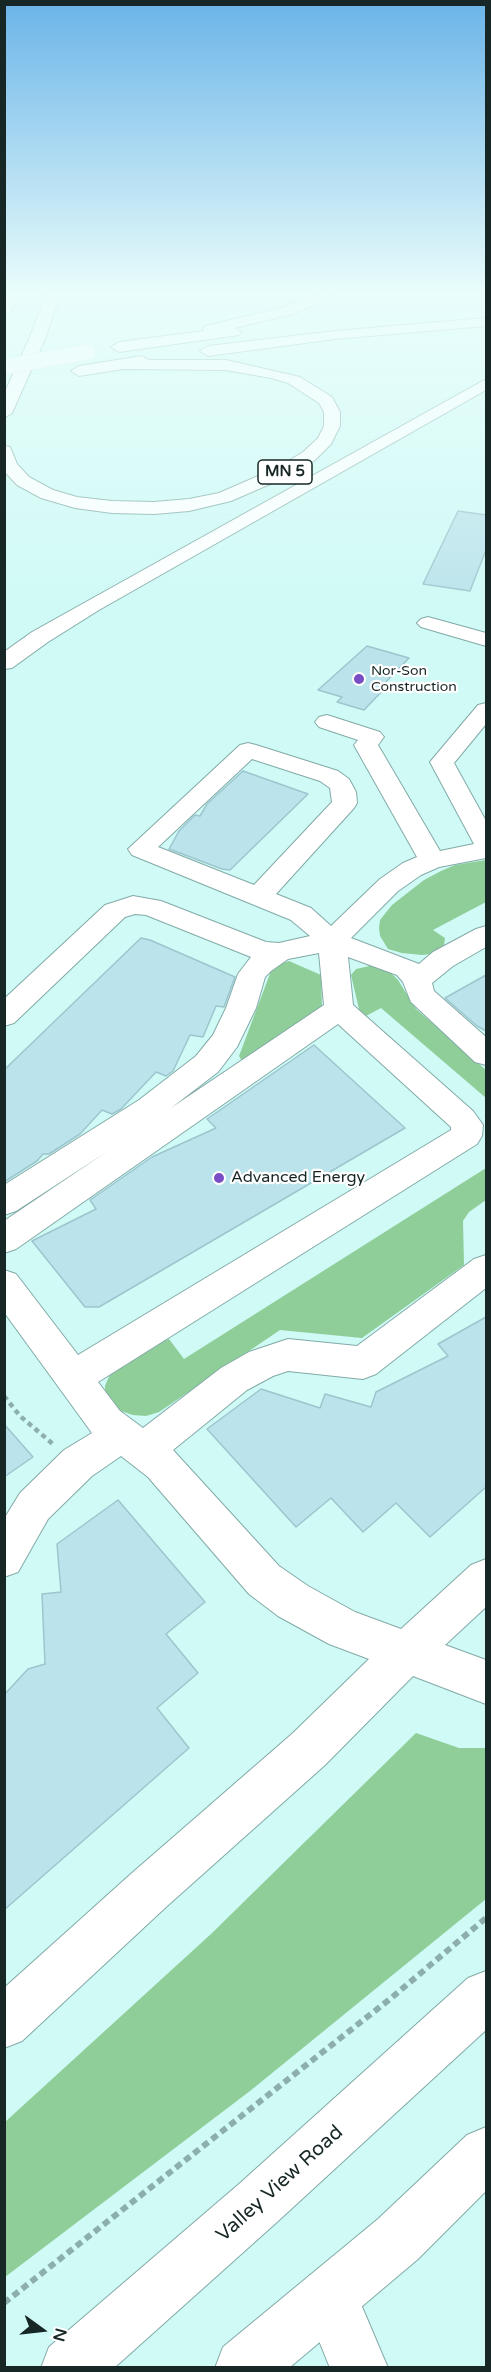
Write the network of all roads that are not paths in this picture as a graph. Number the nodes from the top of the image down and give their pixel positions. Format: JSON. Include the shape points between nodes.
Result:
{"nodes":[{"id":1,"x":326,"y":400,"type":"edge"},
{"id":2,"x":458,"y":400,"type":"edge"},
{"id":3,"x":7,"y":409,"type":"edge"},
{"id":4,"x":4,"y":441,"type":"edge"},
{"id":5,"x":4,"y":451,"type":"edge"},
{"id":6,"x":428,"y":623,"type":"dead end"},
{"id":7,"x":486,"y":640,"type":"edge"},
{"id":8,"x":4,"y":663,"type":"edge"},
{"id":9,"x":486,"y":710,"type":"edge"},
{"id":10,"x":327,"y":722,"type":"dead end"},
{"id":11,"x":486,"y":843,"type":"edge"},
{"id":12,"x":486,"y":850,"type":"edge"},
{"id":13,"x":432,"y":860,"type":"junction"},
{"id":14,"x":258,"y":897,"type":"junction"},
{"id":15,"x":486,"y":935,"type":"edge"},
{"id":16,"x":332,"y":941,"type":"junction"},
{"id":17,"x":279,"y":952,"type":"junction"},
{"id":18,"x":417,"y":980,"type":"junction"},
{"id":19,"x":339,"y":1009,"type":"junction"},
{"id":20,"x":4,"y":1016,"type":"edge"},
{"id":21,"x":486,"y":1054,"type":"edge"},
{"id":22,"x":4,"y":1203,"type":"edge"},
{"id":23,"x":4,"y":1239,"type":"edge"},
{"id":24,"x":486,"y":1269,"type":"edge"},
{"id":25,"x":4,"y":1284,"type":"edge"},
{"id":26,"x":74,"y":1377,"type":"junction"},
{"id":27,"x":133,"y":1442,"type":"junction"},
{"id":28,"x":4,"y":1558,"type":"edge"},
{"id":29,"x":486,"y":1579,"type":"edge"},
{"id":30,"x":406,"y":1653,"type":"junction"},
{"id":31,"x":486,"y":1682,"type":"edge"},
{"id":32,"x":486,"y":1996,"type":"edge"},
{"id":33,"x":4,"y":2023,"type":"edge"},
{"id":34,"x":486,"y":2154,"type":"edge"},
{"id":35,"x":329,"y":2296,"type":"junction"},
{"id":36,"x":70,"y":2367,"type":"edge"},
{"id":37,"x":244,"y":2367,"type":"edge"},
{"id":38,"x":359,"y":2367,"type":"edge"}],
"edges":[{"from":1,"to":5,"type":"main road","number":"MN 5","via":[[332,412],[332,426],[309,456],[254,486],[212,500],[154,508],[75,502],[47,494],[23,481],[9,465]]},
{"from":2,"to":8,"type":"main road","via":[[92,606]]},
{"from":3,"to":4,"type":"main road"},
{"from":6,"to":7,"type":"main road"},
{"from":9,"to":11,"type":"main road","via":[[442,762]]},
{"from":10,"to":13,"type":"main road","via":[[372,737],[366,745]]},
{"from":12,"to":13,"type":"main road"},
{"from":13,"to":16,"type":"main road","via":[[389,885]]},
{"from":14,"to":14,"type":"main road","via":[[141,849],[248,750],[329,776],[340,784],[345,803]]},
{"from":14,"to":16,"type":"main road","via":[[301,914]]},
{"from":15,"to":18,"type":"main road","via":[[443,959]]},
{"from":16,"to":17,"type":"main road"},
{"from":16,"to":18,"type":"main road","via":[[407,968]]},
{"from":16,"to":19,"type":"main road"},
{"from":17,"to":20,"type":"main road","via":[[262,951],[151,907],[132,905],[115,911]]},
{"from":17,"to":22,"type":"main road","via":[[252,974],[226,1040],[207,1065],[150,1108]]},
{"from":18,"to":21,"type":"main road","via":[[422,995]]},
{"from":19,"to":23,"type":"main road"},
{"from":19,"to":26,"type":"main road","via":[[462,1119],[467,1125],[466,1136]]},
{"from":24,"to":27,"type":"main road","via":[[363,1363],[288,1355],[234,1379]]},
{"from":25,"to":26,"type":"main road"},
{"from":26,"to":27,"type":"main road","via":[[107,1423]]},
{"from":27,"to":28,"type":"main road","via":[[78,1463],[34,1506]]},
{"from":27,"to":30,"type":"main road","via":[[162,1464],[264,1580],[292,1601],[344,1629]]},
{"from":29,"to":30,"type":"main road"},
{"from":30,"to":31,"type":"main road"},
{"from":30,"to":33,"type":"main road","via":[[309,1749]]},
{"from":32,"to":36,"type":"main road","name":"Valley View Road","via":[[258,2204]]},
{"from":34,"to":35,"type":"main road","via":[[398,2239]]},
{"from":35,"to":37,"type":"main road"},
{"from":35,"to":38,"type":"main road"}]}
